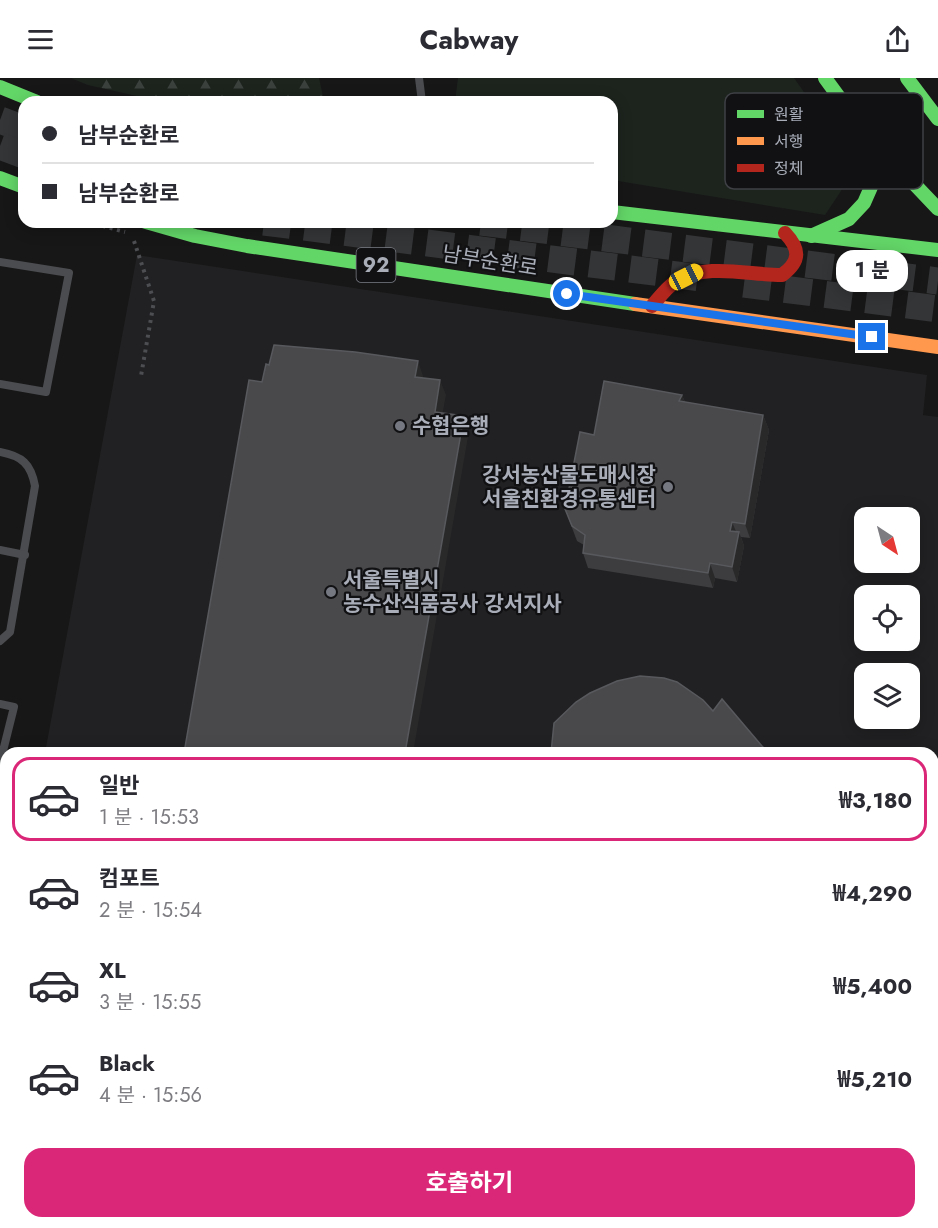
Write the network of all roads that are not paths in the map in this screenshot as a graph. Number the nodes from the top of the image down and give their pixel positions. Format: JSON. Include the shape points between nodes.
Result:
{"nodes":[{"id":1,"x":418,"y":78,"type":"edge"},
{"id":2,"x":825,"y":78,"type":"edge"},
{"id":3,"x":908,"y":78,"type":"edge"},
{"id":4,"x":0,"y":87,"type":"edge"},
{"id":5,"x":836,"y":93,"type":"edge"},
{"id":6,"x":919,"y":93,"type":"edge"},
{"id":7,"x":22,"y":96,"type":"edge"},
{"id":8,"x":421,"y":96,"type":"edge"},
{"id":9,"x":923,"y":98,"type":"edge"},
{"id":10,"x":938,"y":119,"type":"edge"},
{"id":11,"x":0,"y":178,"type":"edge"},
{"id":12,"x":18,"y":185,"type":"edge"},
{"id":13,"x":870,"y":189,"type":"edge"},
{"id":14,"x":919,"y":189,"type":"edge"},
{"id":15,"x":938,"y":209,"type":"edge"},
{"id":16,"x":618,"y":213,"type":"edge"},
{"id":17,"x":167,"y":228,"type":"edge"},
{"id":18,"x":785,"y":233,"type":"junction"},
{"id":19,"x":811,"y":237,"type":"junction"},
{"id":20,"x":938,"y":250,"type":"edge"},
{"id":21,"x":0,"y":262,"type":"edge"},
{"id":22,"x":652,"y":306,"type":"junction"},
{"id":23,"x":938,"y":347,"type":"edge"},
{"id":24,"x":0,"y":384,"type":"edge"},
{"id":25,"x":0,"y":452,"type":"edge"},
{"id":26,"x":0,"y":550,"type":"edge"},
{"id":27,"x":25,"y":555,"type":"junction"},
{"id":28,"x":0,"y":641,"type":"edge"},
{"id":29,"x":0,"y":704,"type":"edge"},
{"id":30,"x":4,"y":747,"type":"edge"}],
"edges":[{"from":1,"to":8,"type":"lane"},
{"from":2,"to":5,"type":"main road"},
{"from":3,"to":6,"type":"main road"},
{"from":4,"to":7,"type":"main road"},
{"from":9,"to":10,"type":"main road"},
{"from":11,"to":12,"type":"main road"},
{"from":13,"to":19,"type":"main road","via":[[864,203],[849,219]]},
{"from":14,"to":15,"type":"main road"},
{"from":16,"to":18,"type":"main road"},
{"from":17,"to":22,"type":"main road","name":"남부순환로","number":"92","via":[[247,246]]},
{"from":18,"to":19,"type":"main road"},
{"from":18,"to":22,"type":"main road","via":[[795,244],[797,256],[782,275],[697,271],[674,282]]},
{"from":19,"to":20,"type":"main road"},
{"from":21,"to":24,"type":"lane","via":[[69,273],[46,392]]},
{"from":22,"to":23,"type":"main road","name":"남부순환로","number":"92"},
{"from":25,"to":27,"type":"lane","via":[[13,454],[33,473],[35,486]]},
{"from":26,"to":27,"type":"lane"},
{"from":27,"to":28,"type":"lane","via":[[10,632]]},
{"from":29,"to":30,"type":"lane","via":[[14,707]]}]}
